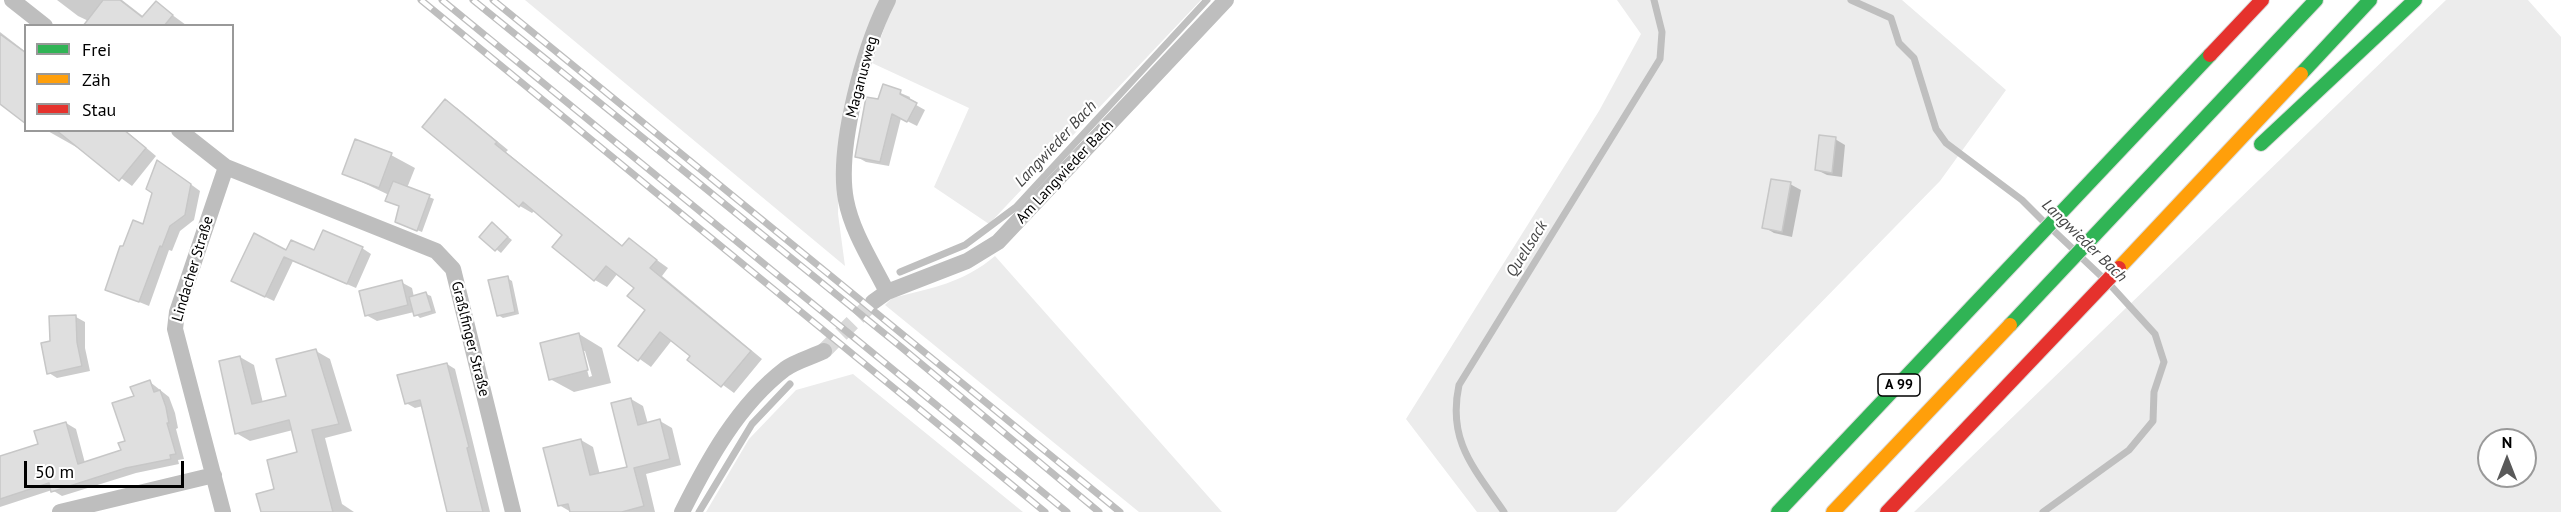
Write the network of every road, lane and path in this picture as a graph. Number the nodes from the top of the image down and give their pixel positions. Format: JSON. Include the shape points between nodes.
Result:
{"nodes":[{"id":1,"x":12,"y":0,"type":"edge"},
{"id":2,"x":888,"y":0,"type":"edge"},
{"id":3,"x":1226,"y":0,"type":"edge"},
{"id":4,"x":2262,"y":0,"type":"edge"},
{"id":5,"x":2316,"y":0,"type":"edge"},
{"id":6,"x":2370,"y":0,"type":"edge"},
{"id":7,"x":2415,"y":0,"type":"edge"},
{"id":8,"x":2229,"y":15,"type":"dead end"},
{"id":9,"x":42,"y":24,"type":"edge"},
{"id":10,"x":2213,"y":53,"type":"junction"},
{"id":11,"x":182,"y":132,"type":"edge"},
{"id":12,"x":2251,"y":153,"type":"dead end"},
{"id":13,"x":226,"y":167,"type":"junction"},
{"id":14,"x":2217,"y":183,"type":"dead end"},
{"id":15,"x":2158,"y":227,"type":"junction"},
{"id":16,"x":880,"y":297,"type":"joint"},
{"id":17,"x":824,"y":351,"type":"tunnel mouth"},
{"id":18,"x":214,"y":475,"type":"junction"},
{"id":19,"x":60,"y":512,"type":"edge"},
{"id":20,"x":223,"y":512,"type":"edge"},
{"id":21,"x":513,"y":512,"type":"edge"},
{"id":22,"x":682,"y":512,"type":"edge"},
{"id":23,"x":1778,"y":512,"type":"edge"},
{"id":24,"x":1833,"y":512,"type":"edge"},
{"id":25,"x":1887,"y":512,"type":"edge"}],
"edges":[{"from":1,"to":9,"type":"street"},
{"from":2,"to":16,"type":"street","name":"Maganusweg","via":[[874,31],[852,107],[846,188],[852,222]]},
{"from":3,"to":16,"type":"street","name":"Am Langwieder Bach","via":[[998,242],[967,261]]},
{"from":4,"to":10,"type":"highway","number":"A 99"},
{"from":5,"to":24,"type":"highway","number":"A 99"},
{"from":6,"to":15,"type":"highway"},
{"from":7,"to":12,"type":"highway"},
{"from":8,"to":10,"type":"highway"},
{"from":10,"to":23,"type":"highway","number":"A 99"},
{"from":11,"to":13,"type":"street","name":"Graßlfinger Straße"},
{"from":13,"to":18,"type":"street","name":"Lindacher Straße","via":[[177,312],[175,329]]},
{"from":13,"to":21,"type":"street","name":"Graßlfinger Straße","via":[[436,250],[453,269]]},
{"from":14,"to":15,"type":"highway"},
{"from":15,"to":25,"type":"highway"},
{"from":17,"to":22,"type":"street","via":[[787,368],[749,407],[708,461]]},
{"from":18,"to":19,"type":"street"},
{"from":18,"to":20,"type":"street","name":"Lindacher Straße"}]}
